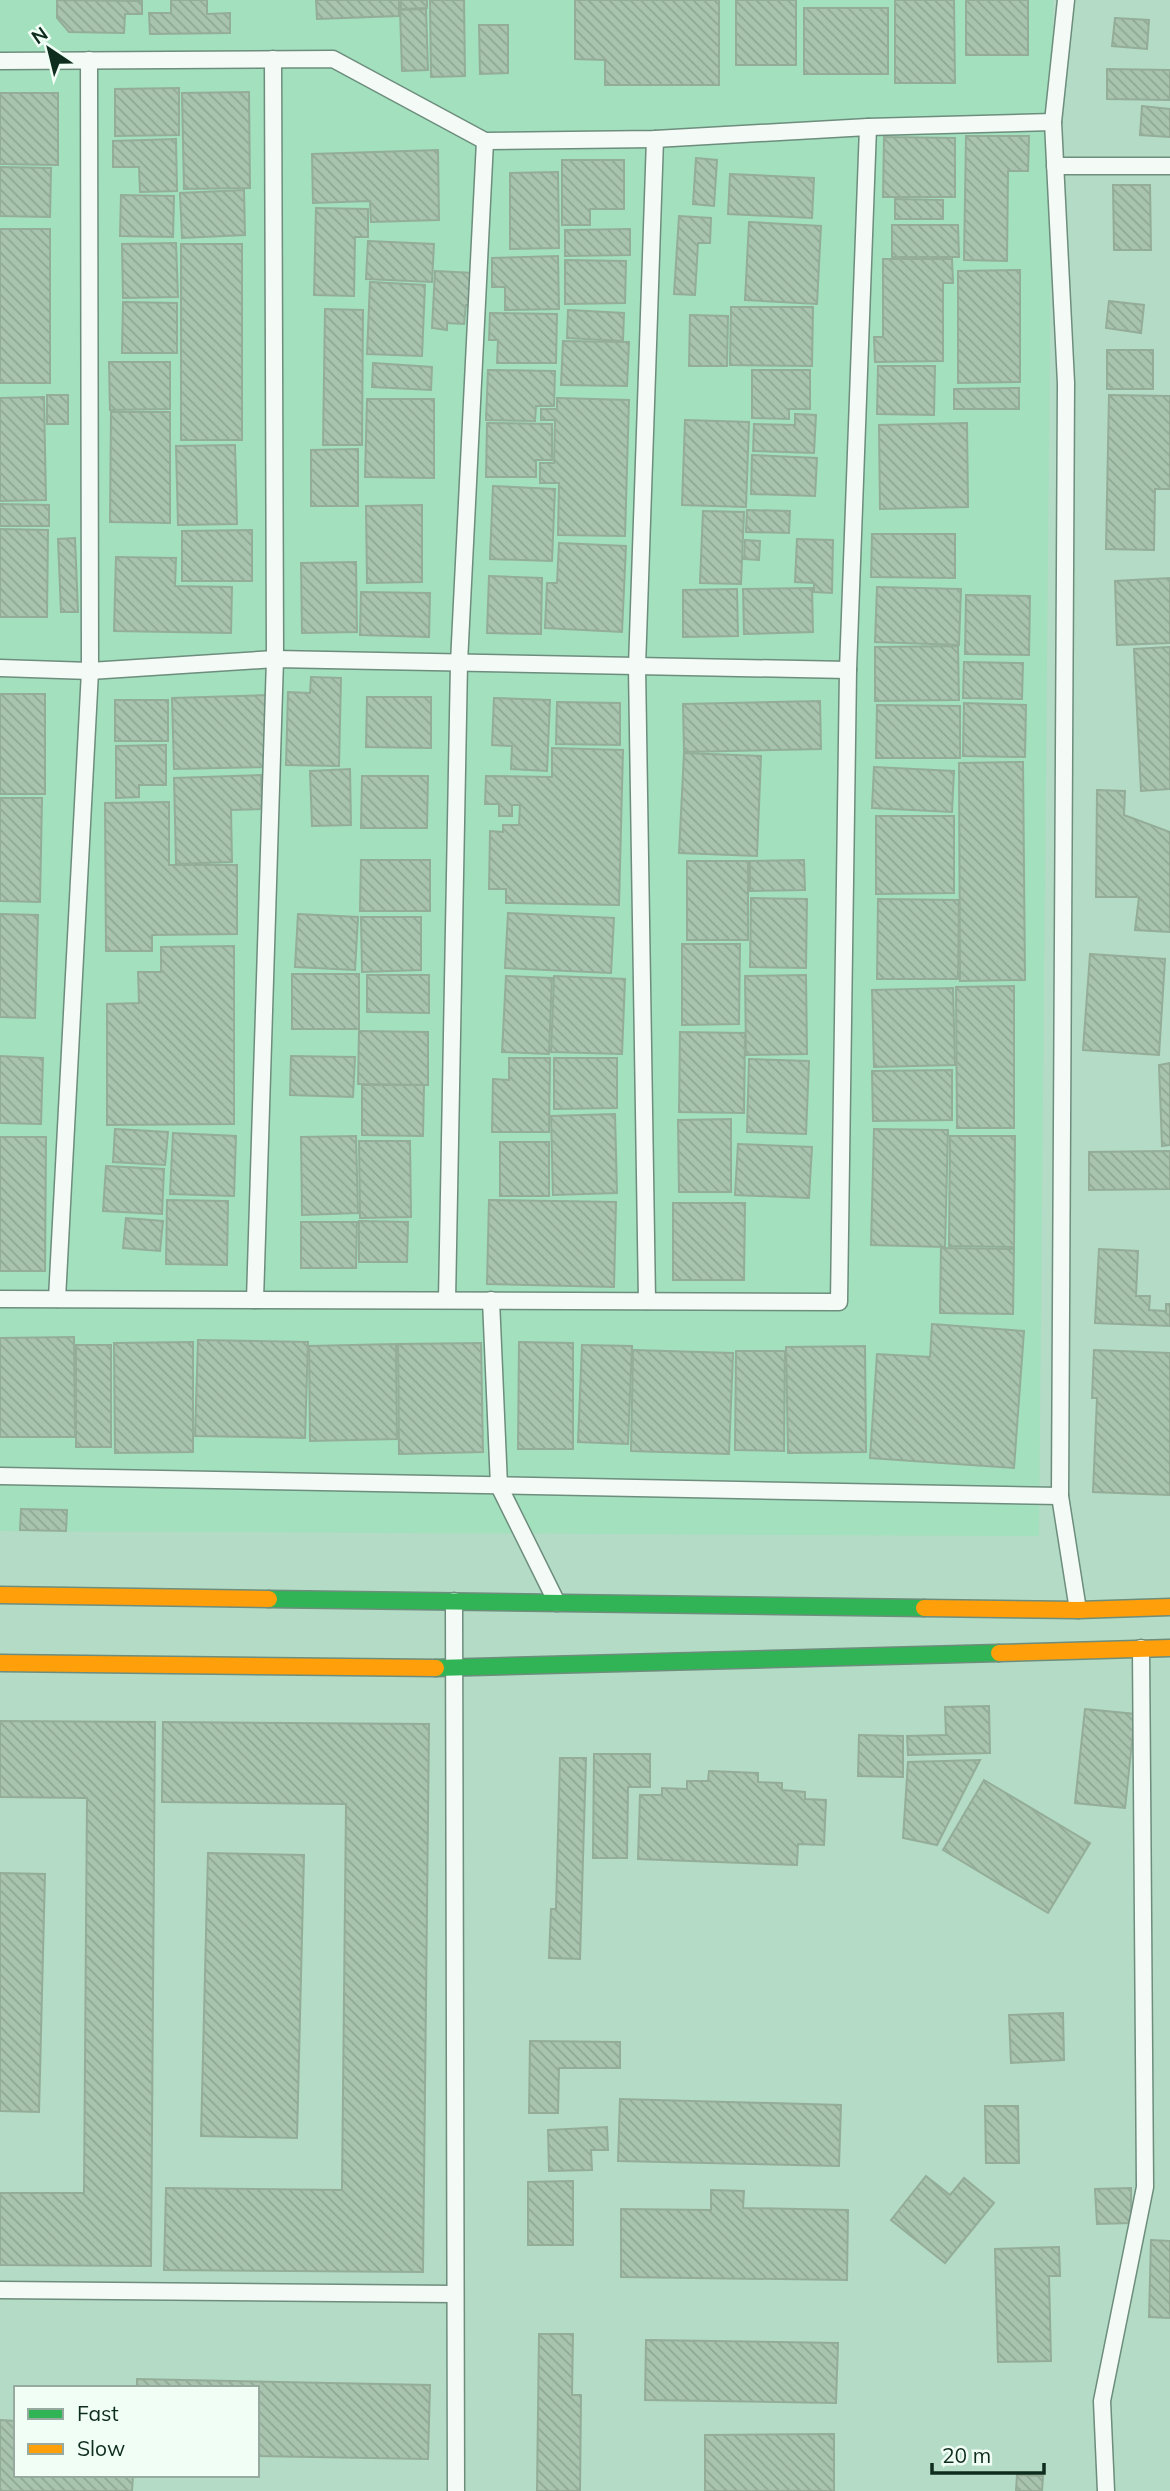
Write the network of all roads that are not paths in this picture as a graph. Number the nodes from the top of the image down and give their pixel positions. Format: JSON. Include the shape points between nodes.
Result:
{"nodes":[{"id":1,"x":1066,"y":0,"type":"edge"},
{"id":2,"x":89,"y":60,"type":"junction"},
{"id":3,"x":273,"y":60,"type":"junction"},
{"id":4,"x":0,"y":61,"type":"edge"},
{"id":5,"x":1053,"y":122,"type":"junction"},
{"id":6,"x":868,"y":127,"type":"junction"},
{"id":7,"x":655,"y":139,"type":"junction"},
{"id":8,"x":485,"y":141,"type":"junction"},
{"id":9,"x":1055,"y":166,"type":"junction"},
{"id":10,"x":1170,"y":166,"type":"edge"},
{"id":11,"x":275,"y":659,"type":"junction"},
{"id":12,"x":459,"y":663,"type":"junction"},
{"id":13,"x":637,"y":667,"type":"junction"},
{"id":14,"x":0,"y":668,"type":"edge"},
{"id":15,"x":848,"y":670,"type":"junction"},
{"id":16,"x":90,"y":671,"type":"junction"},
{"id":17,"x":0,"y":1299,"type":"edge"},
{"id":18,"x":57,"y":1299,"type":"junction"},
{"id":19,"x":255,"y":1300,"type":"junction"},
{"id":20,"x":447,"y":1300,"type":"junction"},
{"id":21,"x":491,"y":1300,"type":"junction"},
{"id":22,"x":647,"y":1301,"type":"junction"},
{"id":23,"x":0,"y":1476,"type":"edge"},
{"id":24,"x":499,"y":1486,"type":"junction"},
{"id":25,"x":1060,"y":1496,"type":"junction"},
{"id":26,"x":0,"y":1595,"type":"edge"},
{"id":27,"x":454,"y":1601,"type":"junction"},
{"id":28,"x":557,"y":1603,"type":"junction"},
{"id":29,"x":1170,"y":1607,"type":"edge"},
{"id":30,"x":1078,"y":1610,"type":"junction"},
{"id":31,"x":1141,"y":1648,"type":"junction"},
{"id":32,"x":1170,"y":1648,"type":"edge"},
{"id":33,"x":0,"y":1663,"type":"edge"},
{"id":34,"x":454,"y":1668,"type":"junction"},
{"id":35,"x":0,"y":2290,"type":"edge"},
{"id":36,"x":454,"y":2294,"type":"junction"},
{"id":37,"x":456,"y":2491,"type":"edge"},
{"id":38,"x":1106,"y":2491,"type":"edge"}],
"edges":[{"from":1,"to":5,"type":"lane"},
{"from":2,"to":3,"type":"lane"},
{"from":2,"to":4,"type":"lane"},
{"from":2,"to":16,"type":"lane"},
{"from":3,"to":8,"type":"lane","via":[[333,59]]},
{"from":3,"to":11,"type":"lane"},
{"from":5,"to":6,"type":"lane"},
{"from":5,"to":9,"type":"lane"},
{"from":6,"to":7,"type":"lane"},
{"from":6,"to":15,"type":"lane"},
{"from":7,"to":8,"type":"lane"},
{"from":7,"to":13,"type":"lane"},
{"from":8,"to":12,"type":"lane"},
{"from":9,"to":10,"type":"lane"},
{"from":9,"to":25,"type":"lane","via":[[1066,383]]},
{"from":11,"to":12,"type":"lane"},
{"from":11,"to":16,"type":"lane"},
{"from":11,"to":19,"type":"lane"},
{"from":12,"to":13,"type":"lane"},
{"from":12,"to":20,"type":"lane"},
{"from":13,"to":15,"type":"lane"},
{"from":13,"to":22,"type":"lane"},
{"from":14,"to":16,"type":"lane"},
{"from":15,"to":22,"type":"lane","via":[[839,1302]]},
{"from":16,"to":18,"type":"lane"},
{"from":17,"to":18,"type":"lane"},
{"from":18,"to":19,"type":"lane"},
{"from":19,"to":20,"type":"lane"},
{"from":20,"to":21,"type":"lane"},
{"from":21,"to":22,"type":"lane"},
{"from":21,"to":24,"type":"lane"},
{"from":23,"to":24,"type":"lane"},
{"from":24,"to":25,"type":"lane"},
{"from":24,"to":28,"type":"lane"},
{"from":25,"to":30,"type":"lane"},
{"from":26,"to":27,"type":"main road"},
{"from":27,"to":28,"type":"main road"},
{"from":27,"to":34,"type":"lane"},
{"from":28,"to":30,"type":"main road"},
{"from":29,"to":30,"type":"main road"},
{"from":31,"to":32,"type":"main road"},
{"from":31,"to":34,"type":"main road"},
{"from":31,"to":38,"type":"lane","via":[[1145,2187],[1102,2401]]},
{"from":33,"to":34,"type":"main road"},
{"from":34,"to":36,"type":"lane"},
{"from":35,"to":36,"type":"lane"},
{"from":36,"to":37,"type":"lane"}]}
